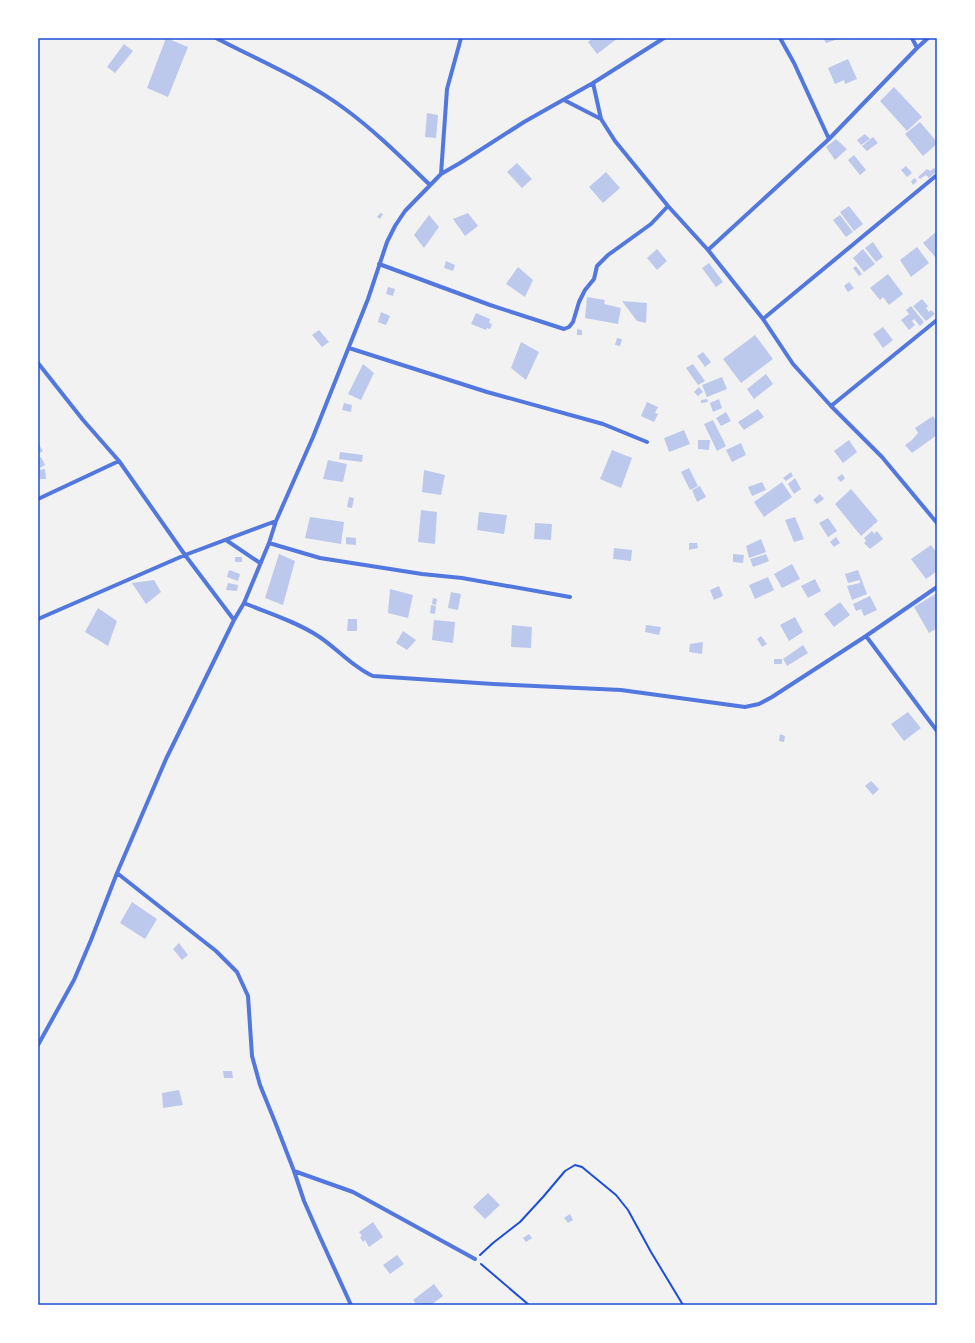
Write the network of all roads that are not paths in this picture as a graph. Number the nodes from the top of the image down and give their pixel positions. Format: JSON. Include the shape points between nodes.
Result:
{"nodes":[{"id":1,"x":216,"y":38,"type":"edge"},
{"id":2,"x":461,"y":38,"type":"edge"},
{"id":3,"x":664,"y":38,"type":"edge"},
{"id":4,"x":780,"y":38,"type":"edge"},
{"id":5,"x":912,"y":38,"type":"edge"},
{"id":6,"x":928,"y":38,"type":"edge"},
{"id":7,"x":917,"y":48,"type":"junction"},
{"id":8,"x":593,"y":83,"type":"junction"},
{"id":9,"x":564,"y":100,"type":"junction"},
{"id":10,"x":601,"y":119,"type":"junction"},
{"id":11,"x":829,"y":139,"type":"junction"},
{"id":12,"x":441,"y":174,"type":"junction"},
{"id":13,"x":937,"y":174,"type":"edge"},
{"id":14,"x":429,"y":184,"type":"junction"},
{"id":15,"x":668,"y":206,"type":"junction"},
{"id":16,"x":708,"y":250,"type":"junction"},
{"id":17,"x":379,"y":264,"type":"junction"},
{"id":18,"x":763,"y":319,"type":"junction"},
{"id":19,"x":937,"y":320,"type":"edge"},
{"id":20,"x":349,"y":348,"type":"junction"},
{"id":21,"x":39,"y":365,"type":"edge"},
{"id":22,"x":831,"y":406,"type":"junction"},
{"id":23,"x":647,"y":442,"type":"dead end"},
{"id":24,"x":119,"y":461,"type":"junction"},
{"id":25,"x":38,"y":500,"type":"edge"},
{"id":26,"x":276,"y":521,"type":"junction"},
{"id":27,"x":937,"y":523,"type":"edge"},
{"id":28,"x":226,"y":540,"type":"junction"},
{"id":29,"x":269,"y":543,"type":"junction"},
{"id":30,"x":186,"y":555,"type":"junction"},
{"id":31,"x":260,"y":563,"type":"junction"},
{"id":32,"x":937,"y":587,"type":"edge"},
{"id":33,"x":570,"y":597,"type":"dead end"},
{"id":34,"x":244,"y":603,"type":"junction"},
{"id":35,"x":38,"y":618,"type":"edge"},
{"id":36,"x":234,"y":620,"type":"junction"},
{"id":37,"x":866,"y":636,"type":"junction"},
{"id":38,"x":937,"y":731,"type":"edge"},
{"id":39,"x":117,"y":873,"type":"junction"},
{"id":40,"x":38,"y":1045,"type":"edge"},
{"id":41,"x":294,"y":1171,"type":"junction"},
{"id":42,"x":475,"y":1259,"type":"road end"},
{"id":43,"x":351,"y":1305,"type":"edge"}],
"edges":[{"from":1,"to":14,"type":"street","via":[[302,82],[344,108]]},
{"from":2,"to":12,"type":"street","via":[[447,89]]},
{"from":3,"to":8,"type":"street"},
{"from":4,"to":11,"type":"street"},
{"from":5,"to":7,"type":"street"},
{"from":6,"to":7,"type":"street"},
{"from":7,"to":11,"type":"street"},
{"from":8,"to":9,"type":"street"},
{"from":8,"to":10,"type":"street"},
{"from":9,"to":10,"type":"street"},
{"from":9,"to":12,"type":"street"},
{"from":10,"to":15,"type":"street","via":[[615,142]]},
{"from":11,"to":16,"type":"street"},
{"from":12,"to":14,"type":"street"},
{"from":13,"to":18,"type":"street"},
{"from":14,"to":17,"type":"street","via":[[395,226]]},
{"from":15,"to":16,"type":"street"},
{"from":15,"to":17,"type":"street","via":[[651,224],[597,266],[594,279],[579,302],[573,322],[564,329]]},
{"from":16,"to":18,"type":"street"},
{"from":17,"to":20,"type":"street"},
{"from":18,"to":22,"type":"street","via":[[793,364]]},
{"from":19,"to":22,"type":"street"},
{"from":20,"to":23,"type":"street","via":[[487,392],[603,424]]},
{"from":20,"to":26,"type":"street"},
{"from":21,"to":24,"type":"street"},
{"from":22,"to":27,"type":"street","via":[[882,457]]},
{"from":24,"to":25,"type":"street"},
{"from":24,"to":30,"type":"street"},
{"from":26,"to":28,"type":"street"},
{"from":26,"to":29,"type":"street"},
{"from":28,"to":30,"type":"street"},
{"from":28,"to":31,"type":"street"},
{"from":29,"to":31,"type":"street"},
{"from":29,"to":33,"type":"street","via":[[320,558],[462,578]]},
{"from":30,"to":35,"type":"street"},
{"from":30,"to":36,"type":"street"},
{"from":31,"to":34,"type":"street"},
{"from":32,"to":37,"type":"street"},
{"from":34,"to":36,"type":"street"},
{"from":34,"to":37,"type":"street","via":[[317,635],[362,671],[373,676],[621,690],[745,707],[772,698]]},
{"from":36,"to":39,"type":"street","via":[[166,759]]},
{"from":37,"to":38,"type":"street"},
{"from":39,"to":40,"type":"street","via":[[74,980]]},
{"from":39,"to":41,"type":"street","via":[[216,951],[237,972],[248,996],[252,1056],[260,1085]]},
{"from":41,"to":42,"type":"street","via":[[353,1192]]},
{"from":41,"to":43,"type":"street","via":[[316,1229]]}]}
